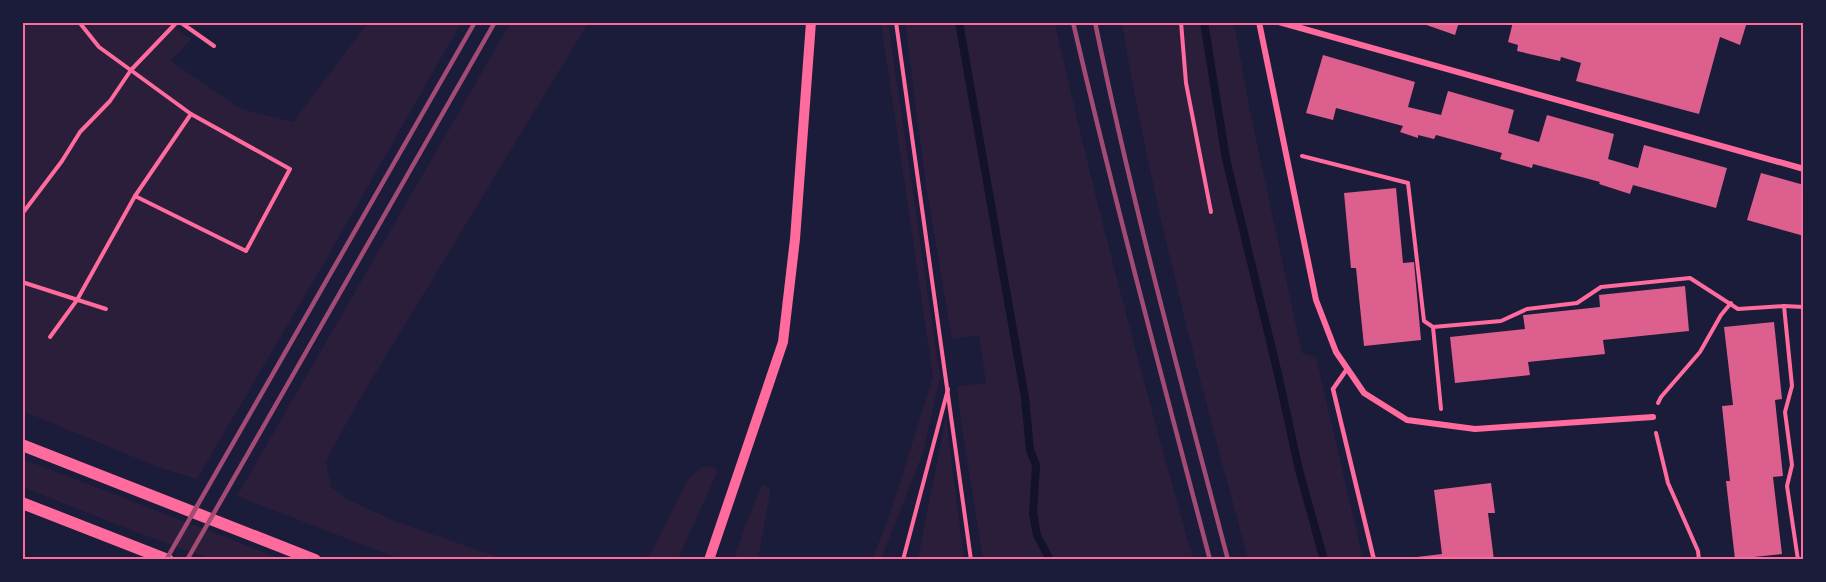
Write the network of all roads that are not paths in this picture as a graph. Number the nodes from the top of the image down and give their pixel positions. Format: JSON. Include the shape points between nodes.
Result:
{"nodes":[{"id":1,"x":811,"y":22,"type":"edge"},
{"id":2,"x":1259,"y":22,"type":"edge"},
{"id":3,"x":1279,"y":22,"type":"edge"},
{"id":4,"x":1803,"y":169,"type":"edge"},
{"id":5,"x":1347,"y":369,"type":"junction"},
{"id":6,"x":1653,"y":417,"type":"road end"},
{"id":7,"x":22,"y":445,"type":"edge"},
{"id":8,"x":22,"y":503,"type":"edge"},
{"id":9,"x":168,"y":560,"type":"edge"},
{"id":10,"x":315,"y":560,"type":"edge"},
{"id":11,"x":709,"y":560,"type":"edge"},
{"id":12,"x":1374,"y":560,"type":"edge"}],
"edges":[{"from":1,"to":11,"type":"street","via":[[783,342]]},
{"from":2,"to":5,"type":"street","via":[[1316,300],[1336,352]]},
{"from":3,"to":4,"type":"street"},
{"from":5,"to":6,"type":"street","via":[[1364,393],[1407,420],[1475,429]]},
{"from":5,"to":12,"type":"lane","via":[[1333,388]]},
{"from":7,"to":10,"type":"main road"},
{"from":8,"to":9,"type":"main road"}]}
